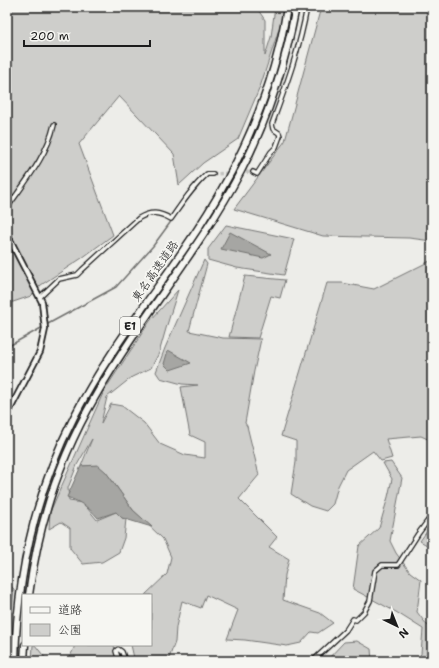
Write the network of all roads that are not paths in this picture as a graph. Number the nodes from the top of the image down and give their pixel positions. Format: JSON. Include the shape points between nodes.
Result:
{"nodes":[{"id":1,"x":287,"y":7,"type":"edge"},
{"id":2,"x":296,"y":7,"type":"edge"},
{"id":3,"x":307,"y":7,"type":"edge"},
{"id":4,"x":54,"y":125,"type":"dead end"},
{"id":5,"x":253,"y":172,"type":"tunnel mouth"},
{"id":6,"x":213,"y":174,"type":"tunnel mouth"},
{"id":7,"x":7,"y":208,"type":"edge"},
{"id":8,"x":7,"y":234,"type":"edge"},
{"id":9,"x":40,"y":297,"type":"junction"},
{"id":10,"x":7,"y":415,"type":"edge"},
{"id":11,"x":432,"y":515,"type":"edge"},
{"id":12,"x":29,"y":594,"type":"edge"},
{"id":13,"x":25,"y":646,"type":"edge"},
{"id":14,"x":15,"y":661,"type":"edge"},
{"id":15,"x":24,"y":661,"type":"edge"},
{"id":16,"x":119,"y":661,"type":"edge"},
{"id":17,"x":125,"y":661,"type":"edge"},
{"id":18,"x":312,"y":661,"type":"edge"}],
"edges":[{"from":1,"to":14,"type":"highway","name":"東名高速道路","number":"E1","via":[[278,53],[266,92],[228,178],[198,229],[94,382],[57,454],[40,501],[27,552],[19,598]]},
{"from":2,"to":12,"type":"highway","name":"東名高速道路","number":"E1","via":[[276,86],[263,123],[241,170],[203,235],[103,383],[67,452],[42,524]]},
{"from":3,"to":5,"type":"street","via":[[290,77],[272,124],[280,136],[276,147],[257,174]]},
{"from":4,"to":7,"type":"street","via":[[45,150]]},
{"from":6,"to":9,"type":"street","via":[[208,174],[200,180],[171,219],[163,214],[147,213],[77,274],[59,279]]},
{"from":8,"to":9,"type":"street"},
{"from":9,"to":10,"type":"street","via":[[45,323],[40,352]]},
{"from":11,"to":18,"type":"street","via":[[398,565],[382,565],[375,571],[370,601],[364,612],[356,620],[353,619],[346,630]]},
{"from":13,"to":15,"type":"highway"},
{"from":16,"to":17,"type":"street","via":[[116,652],[118,649]]}]}
